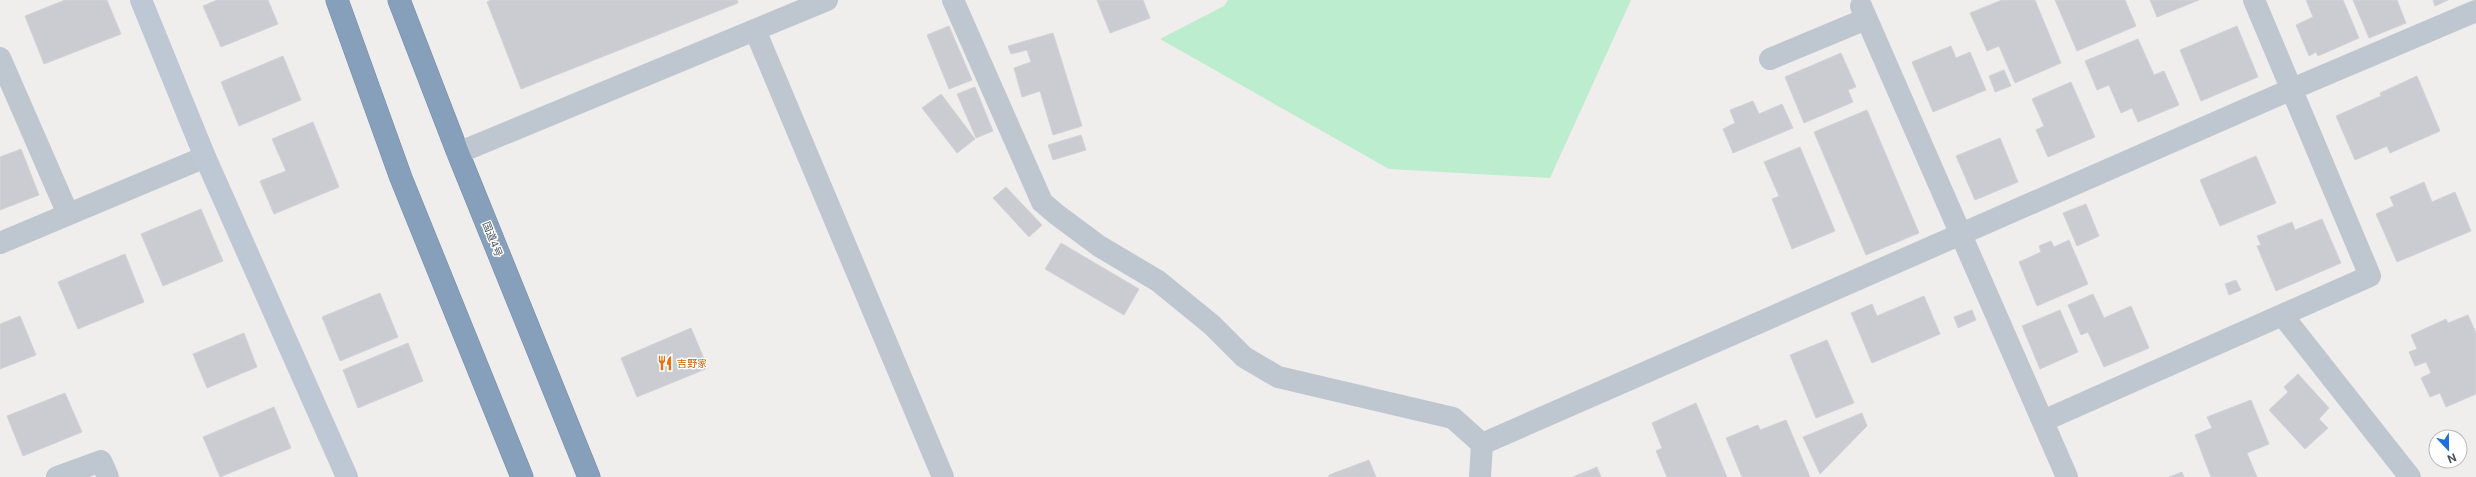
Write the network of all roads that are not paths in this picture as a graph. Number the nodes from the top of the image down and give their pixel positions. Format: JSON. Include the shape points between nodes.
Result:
{"nodes":[{"id":1,"x":141,"y":0,"type":"edge"},
{"id":2,"x":337,"y":0,"type":"edge"},
{"id":3,"x":399,"y":0,"type":"edge"},
{"id":4,"x":827,"y":0,"type":"edge"},
{"id":5,"x":953,"y":0,"type":"edge"},
{"id":6,"x":2254,"y":0,"type":"edge"},
{"id":7,"x":1866,"y":6,"type":"edge"},
{"id":8,"x":2476,"y":11,"type":"edge"},
{"id":9,"x":754,"y":30,"type":"junction"},
{"id":10,"x":0,"y":58,"type":"edge"},
{"id":11,"x":1770,"y":59,"type":"dead end"},
{"id":12,"x":2292,"y":89,"type":"junction"},
{"id":13,"x":458,"y":153,"type":"junction"},
{"id":14,"x":205,"y":156,"type":"junction"},
{"id":15,"x":68,"y":214,"type":"junction"},
{"id":16,"x":1962,"y":235,"type":"junction"},
{"id":17,"x":0,"y":243,"type":"edge"},
{"id":18,"x":2283,"y":316,"type":"junction"},
{"id":19,"x":2043,"y":421,"type":"junction"},
{"id":20,"x":1482,"y":444,"type":"junction"},
{"id":21,"x":57,"y":477,"type":"edge"},
{"id":22,"x":108,"y":477,"type":"edge"},
{"id":23,"x":347,"y":477,"type":"edge"},
{"id":24,"x":522,"y":477,"type":"edge"},
{"id":25,"x":589,"y":477,"type":"edge"},
{"id":26,"x":943,"y":477,"type":"edge"},
{"id":27,"x":1480,"y":477,"type":"edge"},
{"id":28,"x":2067,"y":477,"type":"edge"},
{"id":29,"x":2410,"y":477,"type":"edge"}],
"edges":[{"from":1,"to":14,"type":"street"},
{"from":2,"to":24,"type":"highway","via":[[401,178]]},
{"from":3,"to":13,"type":"highway","name":"国道4号"},
{"from":4,"to":9,"type":"street"},
{"from":5,"to":20,"type":"street","via":[[1042,202],[1056,214],[1099,246],[1158,281],[1212,325],[1244,357],[1278,377],[1453,418]]},
{"from":6,"to":12,"type":"street"},
{"from":7,"to":11,"type":"street"},
{"from":7,"to":16,"type":"street"},
{"from":8,"to":12,"type":"street"},
{"from":9,"to":13,"type":"street"},
{"from":9,"to":26,"type":"street"},
{"from":10,"to":15,"type":"street"},
{"from":12,"to":16,"type":"street"},
{"from":12,"to":18,"type":"street","via":[[2370,276]]},
{"from":13,"to":25,"type":"highway","name":"国道4号"},
{"from":14,"to":15,"type":"street"},
{"from":14,"to":23,"type":"street"},
{"from":15,"to":17,"type":"street"},
{"from":16,"to":19,"type":"street"},
{"from":16,"to":20,"type":"street"},
{"from":18,"to":19,"type":"street"},
{"from":18,"to":29,"type":"street"},
{"from":19,"to":28,"type":"street"},
{"from":20,"to":27,"type":"street"},
{"from":21,"to":22,"type":"street","via":[[101,461]]}]}
